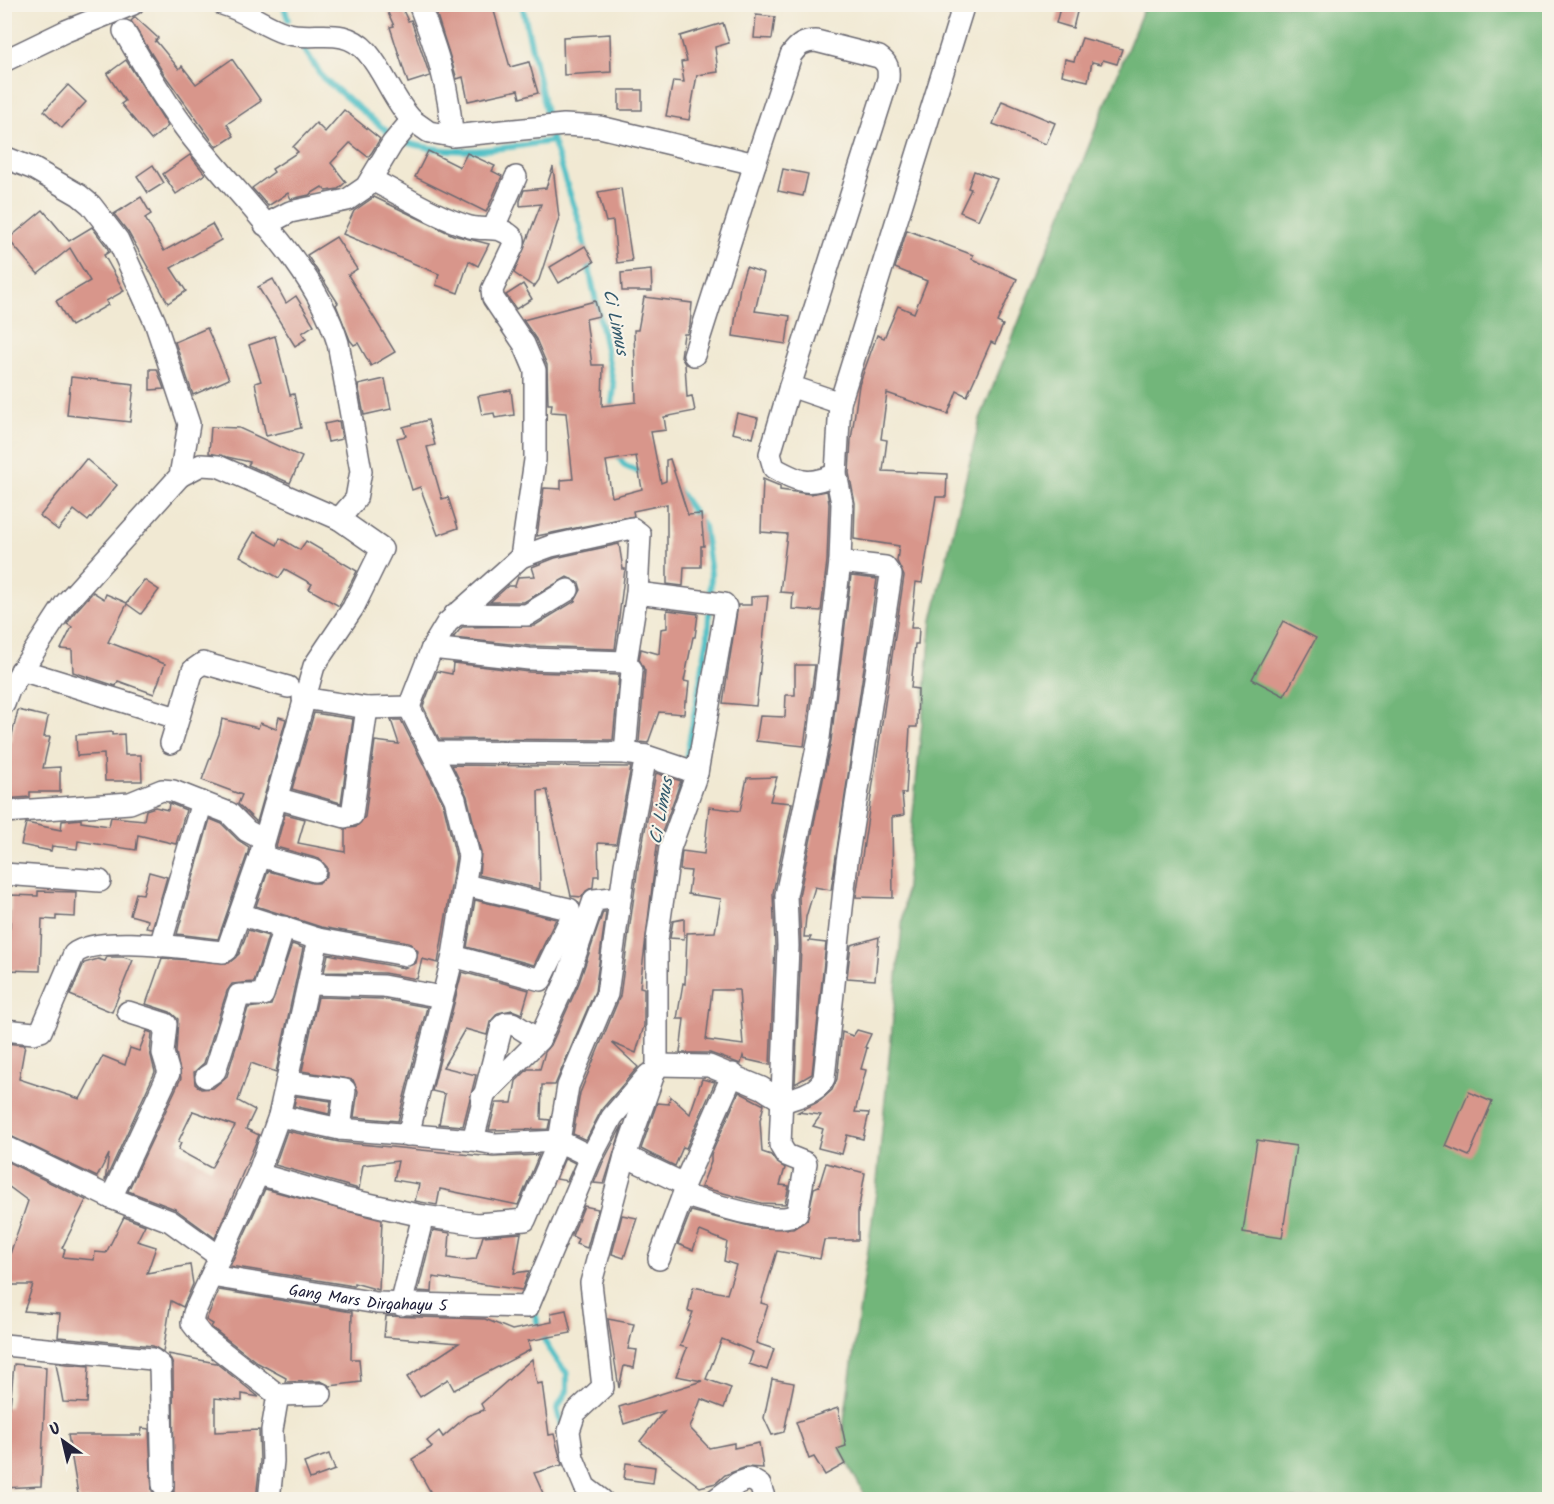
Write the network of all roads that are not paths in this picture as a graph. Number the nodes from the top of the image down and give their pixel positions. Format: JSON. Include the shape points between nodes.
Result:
{"nodes":[{"id":1,"x":133,"y":4,"type":"edge"},
{"id":2,"x":222,"y":4,"type":"edge"},
{"id":3,"x":419,"y":4,"type":"edge"},
{"id":4,"x":964,"y":4,"type":"edge"},
{"id":5,"x":124,"y":31,"type":"dead end"},
{"id":6,"x":4,"y":61,"type":"edge"},
{"id":7,"x":412,"y":120,"type":"junction"},
{"id":8,"x":452,"y":136,"type":"junction"},
{"id":9,"x":4,"y":156,"type":"edge"},
{"id":10,"x":755,"y":164,"type":"junction"},
{"id":11,"x":516,"y":177,"type":"dead end"},
{"id":12,"x":372,"y":180,"type":"junction"},
{"id":13,"x":265,"y":225,"type":"junction"},
{"id":14,"x":494,"y":227,"type":"junction"},
{"id":15,"x":694,"y":355,"type":"dead end"},
{"id":16,"x":790,"y":386,"type":"junction"},
{"id":17,"x":840,"y":403,"type":"junction"},
{"id":18,"x":836,"y":474,"type":"junction"},
{"id":19,"x":180,"y":476,"type":"junction"},
{"id":20,"x":339,"y":519,"type":"junction"},
{"id":21,"x":521,"y":557,"type":"junction"},
{"id":22,"x":840,"y":562,"type":"junction"},
{"id":23,"x":568,"y":590,"type":"dead end"},
{"id":24,"x":637,"y":593,"type":"junction"},
{"id":25,"x":455,"y":614,"type":"junction"},
{"id":26,"x":432,"y":648,"type":"junction"},
{"id":27,"x":626,"y":662,"type":"junction"},
{"id":28,"x":21,"y":670,"type":"junction"},
{"id":29,"x":296,"y":693,"type":"junction"},
{"id":30,"x":4,"y":704,"type":"edge"},
{"id":31,"x":408,"y":706,"type":"junction"},
{"id":32,"x":367,"y":708,"type":"junction"},
{"id":33,"x":177,"y":718,"type":"junction"},
{"id":34,"x":171,"y":743,"type":"dead end"},
{"id":35,"x":434,"y":752,"type":"junction"},
{"id":36,"x":635,"y":755,"type":"junction"},
{"id":37,"x":698,"y":773,"type":"junction"},
{"id":38,"x":276,"y":798,"type":"junction"},
{"id":39,"x":202,"y":802,"type":"junction"},
{"id":40,"x":4,"y":812,"type":"edge"},
{"id":41,"x":262,"y":848,"type":"junction"},
{"id":42,"x":315,"y":871,"type":"dead end"},
{"id":43,"x":4,"y":874,"type":"edge"},
{"id":44,"x":100,"y":881,"type":"dead end"},
{"id":45,"x":465,"y":885,"type":"junction"},
{"id":46,"x":621,"y":897,"type":"junction"},
{"id":47,"x":240,"y":914,"type":"junction"},
{"id":48,"x":284,"y":927,"type":"junction"},
{"id":49,"x":318,"y":939,"type":"junction"},
{"id":50,"x":160,"y":946,"type":"junction"},
{"id":51,"x":406,"y":955,"type":"dead end"},
{"id":52,"x":453,"y":956,"type":"junction"},
{"id":53,"x":310,"y":984,"type":"junction"},
{"id":54,"x":442,"y":997,"type":"junction"},
{"id":55,"x":128,"y":1012,"type":"dead end"},
{"id":56,"x":4,"y":1030,"type":"edge"},
{"id":57,"x":539,"y":1040,"type":"junction"},
{"id":58,"x":657,"y":1065,"type":"junction"},
{"id":59,"x":733,"y":1074,"type":"junction"},
{"id":60,"x":206,"y":1077,"type":"dead end"},
{"id":61,"x":288,"y":1082,"type":"junction"},
{"id":62,"x":482,"y":1098,"type":"junction"},
{"id":63,"x":784,"y":1102,"type":"junction"},
{"id":64,"x":279,"y":1116,"type":"junction"},
{"id":65,"x":340,"y":1129,"type":"junction"},
{"id":66,"x":408,"y":1135,"type":"junction"},
{"id":67,"x":473,"y":1140,"type":"junction"},
{"id":68,"x":559,"y":1140,"type":"junction"},
{"id":69,"x":4,"y":1146,"type":"edge"},
{"id":70,"x":625,"y":1156,"type":"junction"},
{"id":71,"x":591,"y":1157,"type":"junction"},
{"id":72,"x":258,"y":1174,"type":"junction"},
{"id":73,"x":684,"y":1190,"type":"junction"},
{"id":74,"x":111,"y":1198,"type":"junction"},
{"id":75,"x":423,"y":1216,"type":"junction"},
{"id":76,"x":220,"y":1257,"type":"junction"},
{"id":77,"x":659,"y":1259,"type":"dead end"},
{"id":78,"x":211,"y":1276,"type":"junction"},
{"id":79,"x":401,"y":1305,"type":"junction"},
{"id":80,"x":4,"y":1345,"type":"edge"},
{"id":81,"x":321,"y":1394,"type":"dead end"},
{"id":82,"x":278,"y":1395,"type":"junction"},
{"id":83,"x":163,"y":1485,"type":"dead end"},
{"id":84,"x":268,"y":1500,"type":"edge"},
{"id":85,"x":603,"y":1500,"type":"edge"},
{"id":86,"x":715,"y":1500,"type":"edge"},
{"id":87,"x":765,"y":1500,"type":"edge"}],
"edges":[{"from":1,"to":6,"type":"street"},
{"from":2,"to":7,"type":"street","via":[[285,33],[347,38],[365,50],[398,105]]},
{"from":3,"to":8,"type":"street","via":[[444,74]]},
{"from":4,"to":17,"type":"street"},
{"from":5,"to":13,"type":"street","via":[[185,128]]},
{"from":7,"to":8,"type":"street","via":[[429,132]]},
{"from":7,"to":12,"type":"street","via":[[383,158]]},
{"from":8,"to":10,"type":"street","via":[[564,125],[600,127]]},
{"from":9,"to":19,"type":"street","via":[[80,195],[118,240],[155,322],[187,412],[188,436]]},
{"from":10,"to":15,"type":"street"},
{"from":10,"to":16,"type":"street","via":[[797,47],[806,41],[816,41],[885,61],[888,79]]},
{"from":11,"to":14,"type":"street"},
{"from":12,"to":13,"type":"street","via":[[347,200],[290,212]]},
{"from":12,"to":14,"type":"street","via":[[472,228]]},
{"from":13,"to":20,"type":"street","via":[[322,302],[338,343],[361,471],[356,499]]},
{"from":14,"to":21,"type":"street","via":[[510,235],[514,244],[492,290],[493,298],[524,344],[535,370],[535,460]]},
{"from":16,"to":17,"type":"street"},
{"from":16,"to":18,"type":"street","via":[[770,454],[774,468],[797,481],[818,482]]},
{"from":17,"to":18,"type":"street"},
{"from":18,"to":22,"type":"street","via":[[842,503]]},
{"from":19,"to":20,"type":"street","via":[[201,465],[218,466]]},
{"from":19,"to":28,"type":"street","via":[[64,604]]},
{"from":20,"to":29,"type":"street","via":[[382,549],[353,608]]},
{"from":21,"to":24,"type":"street","via":[[551,546],[632,528],[640,534]]},
{"from":21,"to":25,"type":"street"},
{"from":22,"to":63,"type":"street","via":[[819,738],[786,895]]},
{"from":22,"to":63,"type":"street","via":[[885,567],[891,575],[847,861],[824,1078],[815,1089]]},
{"from":23,"to":25,"type":"street","via":[[527,615]]},
{"from":24,"to":27,"type":"street"},
{"from":24,"to":37,"type":"street","via":[[726,607]]},
{"from":25,"to":26,"type":"street"},
{"from":26,"to":27,"type":"street","via":[[529,660]]},
{"from":26,"to":31,"type":"street"},
{"from":27,"to":36,"type":"street","via":[[632,670]]},
{"from":28,"to":30,"type":"street"},
{"from":28,"to":33,"type":"street"},
{"from":29,"to":32,"type":"street"},
{"from":29,"to":33,"type":"street","via":[[203,663],[193,670]]},
{"from":29,"to":38,"type":"street"},
{"from":31,"to":32,"type":"street"},
{"from":31,"to":35,"type":"street"},
{"from":32,"to":38,"type":"street","via":[[352,815],[345,817]]},
{"from":33,"to":34,"type":"street"},
{"from":35,"to":36,"type":"street"},
{"from":35,"to":45,"type":"street","via":[[455,799],[469,856]]},
{"from":36,"to":37,"type":"street"},
{"from":36,"to":46,"type":"street"},
{"from":37,"to":58,"type":"street","via":[[668,860],[657,940]]},
{"from":38,"to":41,"type":"street"},
{"from":39,"to":40,"type":"street","via":[[162,790],[130,803]]},
{"from":39,"to":41,"type":"street","via":[[229,813]]},
{"from":39,"to":50,"type":"street"},
{"from":41,"to":42,"type":"street"},
{"from":41,"to":47,"type":"street"},
{"from":43,"to":44,"type":"street"},
{"from":45,"to":52,"type":"street"},
{"from":45,"to":52,"type":"street","via":[[569,909],[571,918],[544,976],[537,981]]},
{"from":46,"to":57,"type":"street","via":[[594,900],[567,979]]},
{"from":46,"to":68,"type":"street","via":[[607,994],[568,1086]]},
{"from":47,"to":48,"type":"street"},
{"from":47,"to":50,"type":"street","via":[[230,946],[223,952]]},
{"from":48,"to":49,"type":"street"},
{"from":48,"to":60,"type":"street","via":[[263,995],[239,995],[215,1071]]},
{"from":49,"to":51,"type":"street"},
{"from":49,"to":53,"type":"street"},
{"from":50,"to":56,"type":"street","via":[[104,943],[82,947],[74,954],[41,1031]]},
{"from":52,"to":54,"type":"street"},
{"from":53,"to":54,"type":"street","via":[[384,986]]},
{"from":53,"to":61,"type":"street"},
{"from":54,"to":66,"type":"street"},
{"from":55,"to":74,"type":"street","via":[[166,1024],[163,1053],[169,1074]]},
{"from":57,"to":62,"type":"street"},
{"from":57,"to":62,"type":"street","via":[[506,1023],[502,1026]]},
{"from":58,"to":59,"type":"street","via":[[710,1066]]},
{"from":58,"to":70,"type":"street"},
{"from":58,"to":71,"type":"street","via":[[612,1117]]},
{"from":59,"to":63,"type":"street"},
{"from":59,"to":73,"type":"street"},
{"from":61,"to":64,"type":"street"},
{"from":61,"to":65,"type":"street","via":[[345,1090]]},
{"from":62,"to":67,"type":"street"},
{"from":63,"to":73,"type":"street","via":[[781,1150],[806,1162],[797,1213],[788,1218],[734,1210]]},
{"from":64,"to":65,"type":"street"},
{"from":64,"to":72,"type":"street"},
{"from":65,"to":66,"type":"street"},
{"from":66,"to":67,"type":"street"},
{"from":67,"to":68,"type":"street","via":[[495,1144]]},
{"from":68,"to":71,"type":"street"},
{"from":68,"to":75,"type":"street","via":[[525,1220],[477,1224]]},
{"from":69,"to":74,"type":"street"},
{"from":70,"to":73,"type":"street"},
{"from":70,"to":85,"type":"street","via":[[591,1283],[603,1387],[575,1413],[569,1431],[573,1458],[585,1486]]},
{"from":71,"to":79,"type":"street","name":"Gang Mars Dirgahayu 5","via":[[528,1307]]},
{"from":72,"to":75,"type":"street"},
{"from":72,"to":76,"type":"street"},
{"from":73,"to":77,"type":"street"},
{"from":74,"to":76,"type":"street","via":[[170,1221]]},
{"from":75,"to":79,"type":"street"},
{"from":76,"to":78,"type":"street"},
{"from":78,"to":79,"type":"street","name":"Gang Mars Dirgahayu 5"},
{"from":78,"to":82,"type":"street","via":[[194,1313],[194,1327]]},
{"from":80,"to":83,"type":"street","via":[[152,1359],[160,1365]]},
{"from":81,"to":82,"type":"street"},
{"from":82,"to":84,"type":"street"},
{"from":86,"to":87,"type":"street","via":[[750,1479],[760,1485]]}]}
